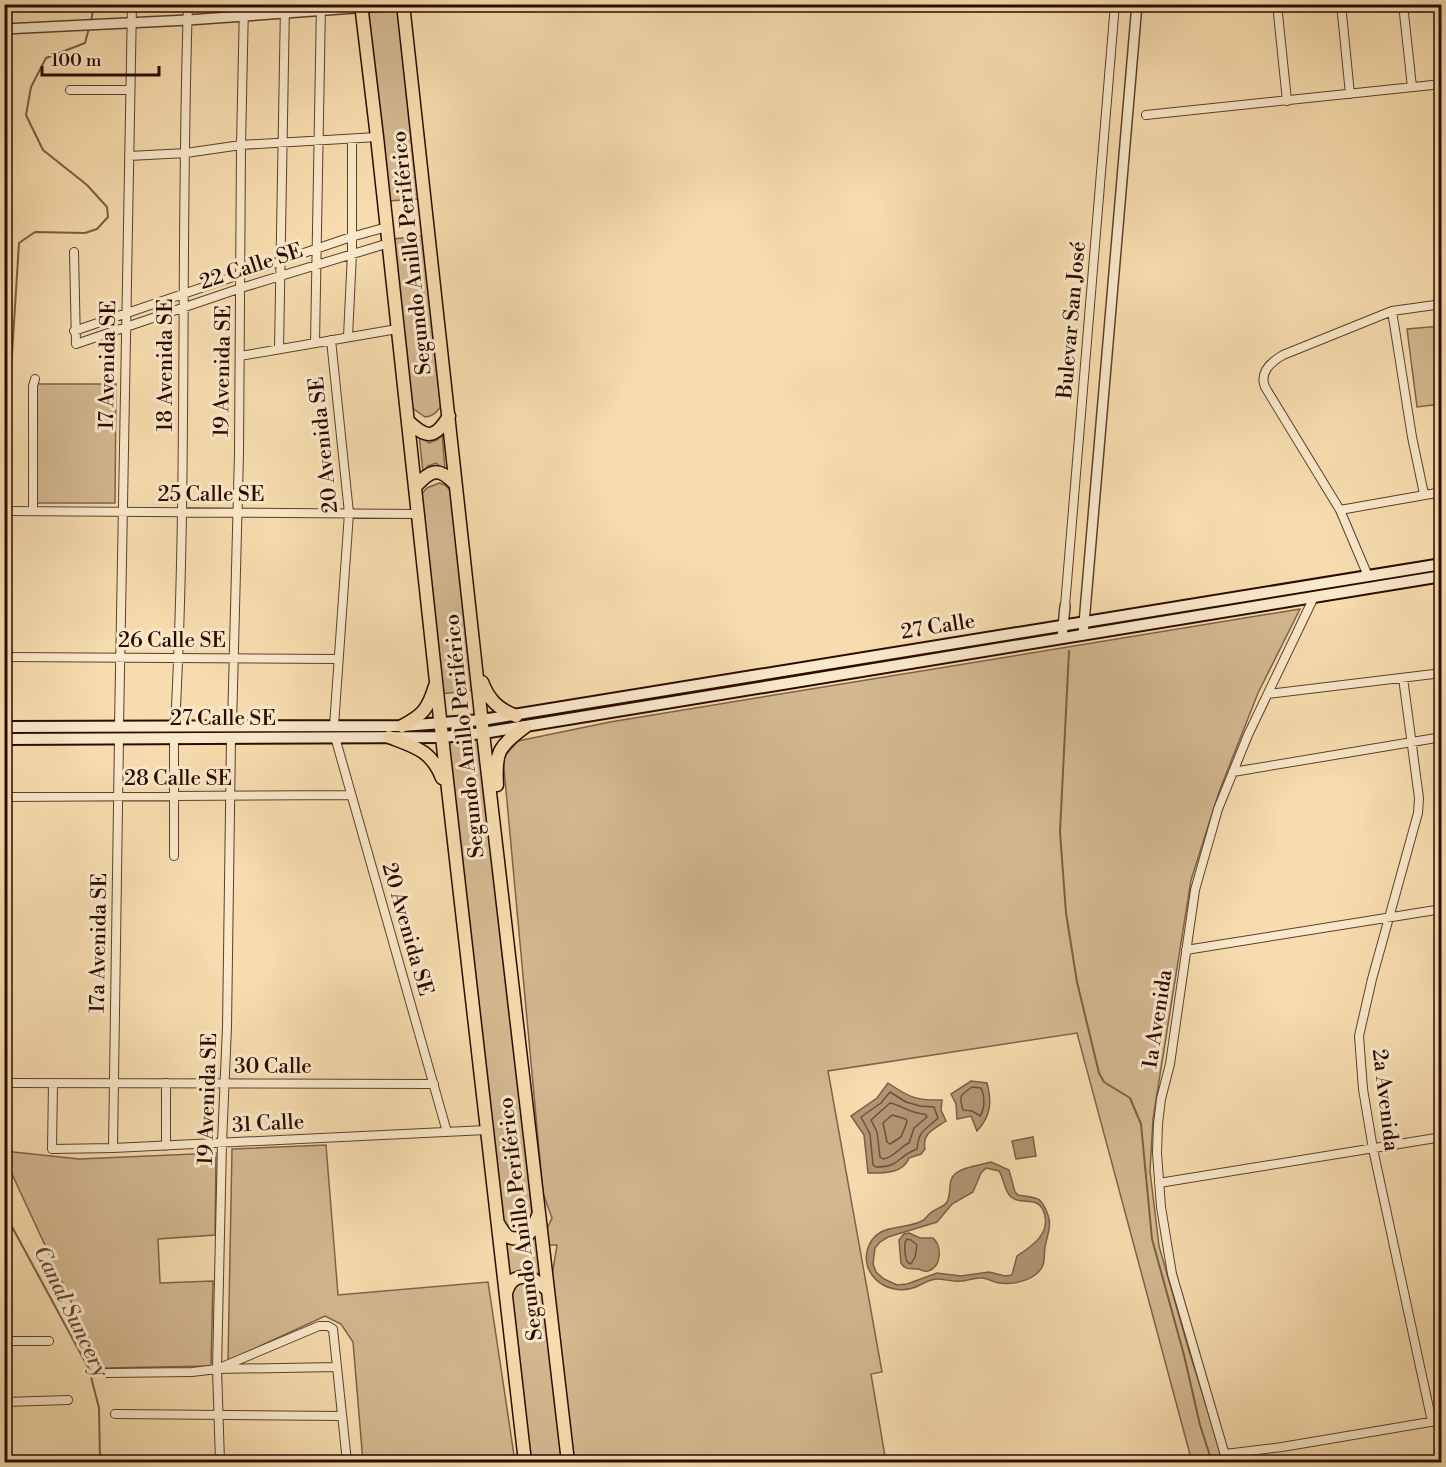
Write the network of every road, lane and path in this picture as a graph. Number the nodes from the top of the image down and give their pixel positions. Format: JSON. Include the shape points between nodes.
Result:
{"nodes":[{"id":1,"x":132,"y":4,"type":"edge"},
{"id":2,"x":188,"y":4,"type":"edge"},
{"id":3,"x":244,"y":4,"type":"edge"},
{"id":4,"x":1115,"y":4,"type":"edge"},
{"id":5,"x":1137,"y":4,"type":"edge"},
{"id":6,"x":1277,"y":4,"type":"edge"},
{"id":7,"x":1341,"y":4,"type":"edge"},
{"id":8,"x":1403,"y":4,"type":"edge"},
{"id":9,"x":406,"y":5,"type":"edge"},
{"id":10,"x":361,"y":6,"type":"edge"},
{"id":11,"x":285,"y":8,"type":"edge"},
{"id":12,"x":321,"y":8,"type":"edge"},
{"id":13,"x":244,"y":16,"type":"junction"},
{"id":14,"x":188,"y":20,"type":"junction"},
{"id":15,"x":131,"y":21,"type":"junction"},
{"id":16,"x":4,"y":29,"type":"edge"},
{"id":17,"x":1442,"y":84,"type":"edge"},
{"id":18,"x":1412,"y":87,"type":"junction"},
{"id":19,"x":70,"y":90,"type":"dead end"},
{"id":20,"x":130,"y":90,"type":"junction"},
{"id":21,"x":1350,"y":94,"type":"junction"},
{"id":22,"x":1287,"y":101,"type":"junction"},
{"id":23,"x":1146,"y":115,"type":"dead end"},
{"id":24,"x":377,"y":137,"type":"junction"},
{"id":25,"x":352,"y":140,"type":"junction"},
{"id":26,"x":318,"y":141,"type":"junction"},
{"id":27,"x":283,"y":142,"type":"junction"},
{"id":28,"x":241,"y":145,"type":"junction"},
{"id":29,"x":186,"y":153,"type":"junction"},
{"id":30,"x":129,"y":156,"type":"junction"},
{"id":31,"x":387,"y":227,"type":"junction"},
{"id":32,"x":351,"y":237,"type":"junction"},
{"id":33,"x":388,"y":243,"type":"junction"},
{"id":34,"x":317,"y":249,"type":"junction"},
{"id":35,"x":74,"y":252,"type":"dead end"},
{"id":36,"x":352,"y":253,"type":"junction"},
{"id":37,"x":282,"y":261,"type":"junction"},
{"id":38,"x":316,"y":264,"type":"junction"},
{"id":39,"x":242,"y":274,"type":"junction"},
{"id":40,"x":282,"y":275,"type":"junction"},
{"id":41,"x":241,"y":288,"type":"junction"},
{"id":42,"x":183,"y":294,"type":"junction"},
{"id":43,"x":1442,"y":304,"type":"edge"},
{"id":44,"x":183,"y":307,"type":"junction"},
{"id":45,"x":1392,"y":311,"type":"junction"},
{"id":46,"x":126,"y":313,"type":"junction"},
{"id":47,"x":125,"y":327,"type":"junction"},
{"id":48,"x":397,"y":329,"type":"junction"},
{"id":49,"x":74,"y":331,"type":"junction"},
{"id":50,"x":348,"y":337,"type":"junction"},
{"id":51,"x":331,"y":340,"type":"junction"},
{"id":52,"x":315,"y":343,"type":"junction"},
{"id":53,"x":279,"y":349,"type":"junction"},
{"id":54,"x":240,"y":356,"type":"junction"},
{"id":55,"x":35,"y":379,"type":"dead end"},
{"id":56,"x":449,"y":416,"type":"junction"},
{"id":57,"x":408,"y":421,"type":"junction"},
{"id":58,"x":455,"y":484,"type":"junction"},
{"id":59,"x":415,"y":487,"type":"junction"},
{"id":60,"x":1442,"y":492,"type":"edge"},
{"id":61,"x":1424,"y":494,"type":"junction"},
{"id":62,"x":1340,"y":510,"type":"junction"},
{"id":63,"x":4,"y":511,"type":"edge"},
{"id":64,"x":33,"y":511,"type":"junction"},
{"id":65,"x":124,"y":511,"type":"junction"},
{"id":66,"x":182,"y":511,"type":"junction"},
{"id":67,"x":238,"y":511,"type":"junction"},
{"id":68,"x":350,"y":513,"type":"junction"},
{"id":69,"x":418,"y":514,"type":"junction"},
{"id":70,"x":1442,"y":564,"type":"edge"},
{"id":71,"x":1368,"y":576,"type":"junction"},
{"id":72,"x":1442,"y":576,"type":"edge"},
{"id":73,"x":1314,"y":597,"type":"junction"},
{"id":74,"x":1065,"y":606,"type":"joint"},
{"id":75,"x":1084,"y":622,"type":"junction"},
{"id":76,"x":1063,"y":626,"type":"junction"},
{"id":77,"x":1083,"y":635,"type":"junction"},
{"id":78,"x":1062,"y":638,"type":"junction"},
{"id":79,"x":4,"y":657,"type":"edge"},
{"id":80,"x":120,"y":658,"type":"junction"},
{"id":81,"x":179,"y":658,"type":"junction"},
{"id":82,"x":234,"y":659,"type":"junction"},
{"id":83,"x":338,"y":659,"type":"junction"},
{"id":84,"x":476,"y":665,"type":"junction"},
{"id":85,"x":1442,"y":673,"type":"edge"},
{"id":86,"x":1403,"y":678,"type":"junction"},
{"id":87,"x":436,"y":682,"type":"junction"},
{"id":88,"x":1268,"y":694,"type":"junction"},
{"id":89,"x":516,"y":716,"type":"junction"},
{"id":90,"x":119,"y":726,"type":"junction"},
{"id":91,"x":175,"y":726,"type":"junction"},
{"id":92,"x":232,"y":726,"type":"junction"},
{"id":93,"x":402,"y":726,"type":"junction"},
{"id":94,"x":4,"y":727,"type":"edge"},
{"id":95,"x":483,"y":727,"type":"junction"},
{"id":96,"x":525,"y":727,"type":"junction"},
{"id":97,"x":334,"y":731,"type":"junction"},
{"id":98,"x":441,"y":731,"type":"junction"},
{"id":99,"x":389,"y":737,"type":"junction"},
{"id":100,"x":1442,"y":737,"type":"edge"},
{"id":101,"x":119,"y":738,"type":"junction"},
{"id":102,"x":174,"y":738,"type":"junction"},
{"id":103,"x":231,"y":738,"type":"junction"},
{"id":104,"x":4,"y":739,"type":"edge"},
{"id":105,"x":1411,"y":742,"type":"junction"},
{"id":106,"x":1233,"y":772,"type":"junction"},
{"id":107,"x":448,"y":792,"type":"junction"},
{"id":108,"x":351,"y":795,"type":"junction"},
{"id":109,"x":174,"y":796,"type":"junction"},
{"id":110,"x":230,"y":796,"type":"junction"},
{"id":111,"x":4,"y":797,"type":"edge"},
{"id":112,"x":118,"y":797,"type":"junction"},
{"id":113,"x":498,"y":855,"type":"junction"},
{"id":114,"x":174,"y":856,"type":"dead end"},
{"id":115,"x":1442,"y":909,"type":"edge"},
{"id":116,"x":1390,"y":917,"type":"junction"},
{"id":117,"x":1186,"y":950,"type":"junction"},
{"id":118,"x":4,"y":1083,"type":"edge"},
{"id":119,"x":113,"y":1083,"type":"junction"},
{"id":120,"x":166,"y":1083,"type":"junction"},
{"id":121,"x":225,"y":1083,"type":"junction"},
{"id":122,"x":52,"y":1084,"type":"junction"},
{"id":123,"x":434,"y":1084,"type":"junction"},
{"id":124,"x":486,"y":1130,"type":"junction"},
{"id":125,"x":447,"y":1132,"type":"junction"},
{"id":126,"x":1442,"y":1137,"type":"edge"},
{"id":127,"x":222,"y":1143,"type":"junction"},
{"id":128,"x":166,"y":1146,"type":"junction"},
{"id":129,"x":113,"y":1149,"type":"junction"},
{"id":130,"x":1373,"y":1149,"type":"junction"},
{"id":131,"x":1159,"y":1183,"type":"junction"},
{"id":132,"x":539,"y":1213,"type":"junction"},
{"id":133,"x":497,"y":1222,"type":"junction"},
{"id":134,"x":548,"y":1290,"type":"junction"},
{"id":135,"x":505,"y":1294,"type":"junction"},
{"id":136,"x":4,"y":1341,"type":"edge"},
{"id":137,"x":49,"y":1341,"type":"dead end"},
{"id":138,"x":337,"y":1367,"type":"junction"},
{"id":139,"x":217,"y":1369,"type":"junction"},
{"id":140,"x":107,"y":1374,"type":"dead end"},
{"id":141,"x":68,"y":1400,"type":"dead end"},
{"id":142,"x":4,"y":1402,"type":"edge"},
{"id":143,"x":115,"y":1414,"type":"dead end"},
{"id":144,"x":219,"y":1414,"type":"junction"},
{"id":145,"x":342,"y":1416,"type":"junction"},
{"id":146,"x":1442,"y":1420,"type":"edge"},
{"id":147,"x":1432,"y":1422,"type":"junction"},
{"id":148,"x":1225,"y":1454,"type":"junction"},
{"id":149,"x":200,"y":1462,"type":"edge"},
{"id":150,"x":220,"y":1462,"type":"edge"},
{"id":151,"x":347,"y":1462,"type":"edge"},
{"id":152,"x":525,"y":1462,"type":"edge"},
{"id":153,"x":568,"y":1462,"type":"edge"},
{"id":154,"x":1227,"y":1462,"type":"edge"}],
"edges":[{"from":1,"to":15,"type":"street","name":"17 Avenida SE"},
{"from":2,"to":14,"type":"street","name":"18 Avenida SE"},
{"from":3,"to":13,"type":"street","name":"19 Avenida SE"},
{"from":4,"to":74,"type":"street","name":"Bulevar San José"},
{"from":5,"to":75,"type":"street","name":"Bulevar San José"},
{"from":6,"to":22,"type":"street"},
{"from":7,"to":21,"type":"street"},
{"from":8,"to":18,"type":"street"},
{"from":9,"to":10,"type":"street"},
{"from":9,"to":56,"type":"main road","name":"Segundo Anillo Periférico"},
{"from":10,"to":12,"type":"street"},
{"from":10,"to":24,"type":"main road","name":"Segundo Anillo Periférico"},
{"from":11,"to":12,"type":"street"},
{"from":11,"to":13,"type":"street"},
{"from":11,"to":27,"type":"street"},
{"from":12,"to":26,"type":"street"},
{"from":13,"to":14,"type":"street"},
{"from":13,"to":28,"type":"street","name":"19 Avenida SE"},
{"from":14,"to":15,"type":"street"},
{"from":14,"to":29,"type":"street","name":"18 Avenida SE"},
{"from":15,"to":16,"type":"street"},
{"from":15,"to":20,"type":"street","name":"17 Avenida SE"},
{"from":17,"to":18,"type":"street"},
{"from":18,"to":21,"type":"street"},
{"from":19,"to":20,"type":"street"},
{"from":20,"to":30,"type":"street","name":"17 Avenida SE"},
{"from":21,"to":22,"type":"street"},
{"from":22,"to":23,"type":"street"},
{"from":24,"to":25,"type":"street"},
{"from":24,"to":31,"type":"main road","name":"Segundo Anillo Periférico"},
{"from":25,"to":26,"type":"street"},
{"from":25,"to":32,"type":"street"},
{"from":26,"to":27,"type":"street"},
{"from":26,"to":34,"type":"street"},
{"from":27,"to":28,"type":"street"},
{"from":27,"to":37,"type":"street"},
{"from":28,"to":29,"type":"street"},
{"from":28,"to":39,"type":"street","name":"19 Avenida SE"},
{"from":29,"to":30,"type":"street"},
{"from":29,"to":42,"type":"street","name":"18 Avenida SE"},
{"from":30,"to":46,"type":"street","name":"17 Avenida SE"},
{"from":31,"to":32,"type":"street","name":"22 Calle SE"},
{"from":31,"to":33,"type":"main road","name":"Segundo Anillo Periférico"},
{"from":32,"to":34,"type":"street","name":"22 Calle SE"},
{"from":32,"to":36,"type":"street"},
{"from":33,"to":36,"type":"street","name":"22 Calle SE"},
{"from":33,"to":48,"type":"main road","name":"Segundo Anillo Periférico"},
{"from":34,"to":37,"type":"street","name":"22 Calle SE"},
{"from":34,"to":38,"type":"street"},
{"from":35,"to":49,"type":"street"},
{"from":36,"to":38,"type":"street","name":"22 Calle SE"},
{"from":36,"to":50,"type":"street"},
{"from":37,"to":39,"type":"street","name":"22 Calle SE"},
{"from":37,"to":40,"type":"street"},
{"from":38,"to":40,"type":"street","name":"22 Calle SE"},
{"from":38,"to":52,"type":"street"},
{"from":39,"to":41,"type":"street","name":"19 Avenida SE"},
{"from":39,"to":42,"type":"street","name":"22 Calle SE"},
{"from":40,"to":41,"type":"street","name":"22 Calle SE"},
{"from":40,"to":53,"type":"street"},
{"from":41,"to":44,"type":"street","name":"22 Calle SE"},
{"from":41,"to":54,"type":"street","name":"19 Avenida SE"},
{"from":42,"to":44,"type":"street","name":"18 Avenida SE"},
{"from":42,"to":46,"type":"street","name":"22 Calle SE"},
{"from":43,"to":45,"type":"street"},
{"from":44,"to":47,"type":"street","name":"22 Calle SE"},
{"from":44,"to":66,"type":"street","name":"18 Avenida SE"},
{"from":45,"to":61,"type":"street"},
{"from":45,"to":62,"type":"street","via":[[1274,360],[1264,374],[1265,387]]},
{"from":46,"to":47,"type":"street","name":"17 Avenida SE"},
{"from":46,"to":49,"type":"street","name":"22 Calle SE"},
{"from":47,"to":49,"type":"street","name":"22 Calle SE","via":[[76,344]]},
{"from":47,"to":65,"type":"street","name":"17 Avenida SE"},
{"from":48,"to":50,"type":"street"},
{"from":48,"to":57,"type":"main road","name":"Segundo Anillo Periférico"},
{"from":50,"to":51,"type":"street"},
{"from":51,"to":52,"type":"street"},
{"from":51,"to":68,"type":"street","name":"20 Avenida SE"},
{"from":52,"to":53,"type":"street"},
{"from":53,"to":54,"type":"street"},
{"from":54,"to":67,"type":"street","name":"19 Avenida SE"},
{"from":55,"to":64,"type":"street"},
{"from":56,"to":57,"type":"main road","via":[[435,433],[420,432]]},
{"from":56,"to":58,"type":"main road","name":"Segundo Anillo Periférico"},
{"from":57,"to":59,"type":"main road","name":"Segundo Anillo Periférico"},
{"from":58,"to":59,"type":"main road","via":[[439,472],[424,477]]},
{"from":58,"to":84,"type":"main road","name":"Segundo Anillo Periférico"},
{"from":59,"to":69,"type":"main road","name":"Segundo Anillo Periférico"},
{"from":60,"to":61,"type":"street"},
{"from":61,"to":62,"type":"street"},
{"from":62,"to":71,"type":"street"},
{"from":63,"to":64,"type":"street","name":"25 Calle SE"},
{"from":64,"to":65,"type":"street","name":"25 Calle SE"},
{"from":65,"to":66,"type":"street","name":"25 Calle SE"},
{"from":65,"to":80,"type":"street","name":"17 Avenida SE"},
{"from":66,"to":67,"type":"street","name":"25 Calle SE"},
{"from":66,"to":81,"type":"street","name":"18 Avenida SE"},
{"from":67,"to":68,"type":"street","name":"25 Calle SE"},
{"from":67,"to":82,"type":"street","name":"19 Avenida SE"},
{"from":68,"to":69,"type":"street","name":"25 Calle SE"},
{"from":68,"to":83,"type":"street","name":"20 Avenida SE"},
{"from":69,"to":87,"type":"main road","name":"Segundo Anillo Periférico"},
{"from":70,"to":71,"type":"main road","name":"27 Calle"},
{"from":71,"to":75,"type":"main road","name":"27 Calle"},
{"from":72,"to":73,"type":"main road","name":"27 Calle"},
{"from":73,"to":77,"type":"main road","name":"27 Calle"},
{"from":73,"to":88,"type":"street","name":"1a Avenida"},
{"from":74,"to":76,"type":"street","name":"Bulevar San José"},
{"from":75,"to":76,"type":"main road","name":"27 Calle"},
{"from":75,"to":77,"type":"street","name":"Bulevar San José"},
{"from":76,"to":78,"type":"street","name":"Bulevar San José"},
{"from":76,"to":89,"type":"main road","name":"27 Calle"},
{"from":77,"to":78,"type":"main road","name":"27 Calle"},
{"from":78,"to":96,"type":"main road","name":"27 Calle"},
{"from":79,"to":80,"type":"street","name":"26 Calle SE"},
{"from":80,"to":81,"type":"street","name":"26 Calle SE"},
{"from":80,"to":90,"type":"street","name":"17 Avenida SE"},
{"from":81,"to":82,"type":"street","name":"26 Calle SE"},
{"from":81,"to":91,"type":"street","name":"18 Avenida SE"},
{"from":82,"to":83,"type":"street","name":"26 Calle SE"},
{"from":82,"to":92,"type":"street","name":"19 Avenida SE"},
{"from":83,"to":97,"type":"street","name":"20 Avenida SE"},
{"from":84,"to":89,"type":"main road","via":[[494,705]]},
{"from":84,"to":95,"type":"main road","name":"Segundo Anillo Periférico"},
{"from":85,"to":86,"type":"street"},
{"from":86,"to":88,"type":"street"},
{"from":86,"to":105,"type":"street","name":"2a Avenida"},
{"from":87,"to":93,"type":"main road","via":[[425,711]]},
{"from":87,"to":98,"type":"main road","name":"Segundo Anillo Periférico"},
{"from":88,"to":106,"type":"street","name":"1a Avenida"},
{"from":89,"to":95,"type":"main road","name":"27 Calle"},
{"from":90,"to":91,"type":"main road","name":"27 Calle SE"},
{"from":90,"to":94,"type":"main road","name":"27 Calle SE"},
{"from":91,"to":92,"type":"main road","name":"27 Calle SE"},
{"from":92,"to":97,"type":"main road","name":"27 Calle SE"},
{"from":93,"to":97,"type":"main road","name":"27 Calle SE"},
{"from":93,"to":98,"type":"main road","name":"27 Calle SE"},
{"from":95,"to":96,"type":"main road","name":"27 Calle"},
{"from":95,"to":98,"type":"main road","name":"27 Calle"},
{"from":95,"to":113,"type":"main road","name":"Segundo Anillo Periférico"},
{"from":96,"to":113,"type":"main road","via":[[501,746],[497,758]]},
{"from":97,"to":99,"type":"main road","name":"27 Calle SE"},
{"from":97,"to":103,"type":"main road","name":"27 Calle SE"},
{"from":97,"to":108,"type":"street","name":"20 Avenida SE"},
{"from":98,"to":99,"type":"main road","name":"27 Calle SE"},
{"from":98,"to":107,"type":"main road","name":"Segundo Anillo Periférico"},
{"from":99,"to":107,"type":"main road","via":[[418,748],[433,759]]},
{"from":100,"to":105,"type":"street"},
{"from":101,"to":102,"type":"main road","name":"27 Calle SE"},
{"from":101,"to":104,"type":"main road","name":"27 Calle SE"},
{"from":101,"to":112,"type":"street","name":"17a Avenida SE"},
{"from":102,"to":103,"type":"main road","name":"27 Calle SE"},
{"from":102,"to":109,"type":"street"},
{"from":103,"to":110,"type":"street","name":"19 Avenida SE"},
{"from":105,"to":106,"type":"street"},
{"from":105,"to":116,"type":"street","name":"2a Avenida","via":[[1418,813]]},
{"from":106,"to":117,"type":"street","name":"1a Avenida","via":[[1195,890]]},
{"from":107,"to":124,"type":"main road","name":"Segundo Anillo Periférico"},
{"from":108,"to":110,"type":"street","name":"28 Calle SE"},
{"from":108,"to":123,"type":"street","name":"20 Avenida SE"},
{"from":109,"to":110,"type":"street","name":"28 Calle SE"},
{"from":109,"to":112,"type":"street","name":"28 Calle SE"},
{"from":109,"to":114,"type":"street"},
{"from":110,"to":121,"type":"street","name":"19 Avenida SE"},
{"from":111,"to":112,"type":"street","name":"28 Calle SE"},
{"from":112,"to":119,"type":"street","name":"17a Avenida SE"},
{"from":113,"to":132,"type":"main road","name":"Segundo Anillo Periférico"},
{"from":115,"to":116,"type":"street"},
{"from":116,"to":117,"type":"street"},
{"from":116,"to":130,"type":"street","name":"2a Avenida","via":[[1359,1036]]},
{"from":117,"to":131,"type":"street","name":"1a Avenida","via":[[1159,1116]]},
{"from":118,"to":122,"type":"street","name":"30 Calle"},
{"from":119,"to":120,"type":"street","name":"30 Calle"},
{"from":119,"to":122,"type":"street","name":"30 Calle"},
{"from":119,"to":129,"type":"street","name":"17a Avenida SE"},
{"from":120,"to":121,"type":"street","name":"30 Calle"},
{"from":120,"to":128,"type":"street"},
{"from":121,"to":123,"type":"street","name":"30 Calle"},
{"from":121,"to":127,"type":"street","name":"19 Avenida SE"},
{"from":122,"to":129,"type":"street","name":"31 Calle","via":[[52,1149]]},
{"from":123,"to":125,"type":"street","name":"20 Avenida SE"},
{"from":124,"to":125,"type":"street","name":"31 Calle"},
{"from":124,"to":133,"type":"main road","name":"Segundo Anillo Periférico"},
{"from":125,"to":127,"type":"street","name":"31 Calle"},
{"from":126,"to":130,"type":"street"},
{"from":127,"to":128,"type":"street","name":"31 Calle"},
{"from":127,"to":139,"type":"street","name":"19 Avenida SE"},
{"from":128,"to":129,"type":"street","name":"31 Calle"},
{"from":130,"to":131,"type":"street"},
{"from":130,"to":147,"type":"street","name":"2a Avenida"},
{"from":131,"to":148,"type":"street","name":"1a Avenida","via":[[1174,1285]]},
{"from":132,"to":133,"type":"main road","via":[[525,1238],[505,1235]]},
{"from":132,"to":134,"type":"main road","name":"Segundo Anillo Periférico"},
{"from":133,"to":135,"type":"main road","name":"Segundo Anillo Periférico"},
{"from":134,"to":135,"type":"main road","via":[[523,1276],[509,1283]]},
{"from":134,"to":153,"type":"main road","name":"Segundo Anillo Periférico"},
{"from":135,"to":152,"type":"main road","name":"Segundo Anillo Periférico"},
{"from":136,"to":137,"type":"street"},
{"from":138,"to":139,"type":"street"},
{"from":138,"to":139,"type":"street","via":[[333,1329],[319,1326]]},
{"from":138,"to":145,"type":"street"},
{"from":139,"to":140,"type":"street"},
{"from":139,"to":144,"type":"street","name":"19 Avenida SE"},
{"from":141,"to":142,"type":"street"},
{"from":143,"to":144,"type":"street"},
{"from":144,"to":145,"type":"street"},
{"from":144,"to":150,"type":"street","name":"19 Avenida SE"},
{"from":145,"to":151,"type":"street"},
{"from":146,"to":147,"type":"street"},
{"from":147,"to":148,"type":"street"},
{"from":148,"to":154,"type":"street","name":"1a Avenida"},
{"from":149,"to":150,"type":"street"},
{"from":150,"to":151,"type":"street"}]}
